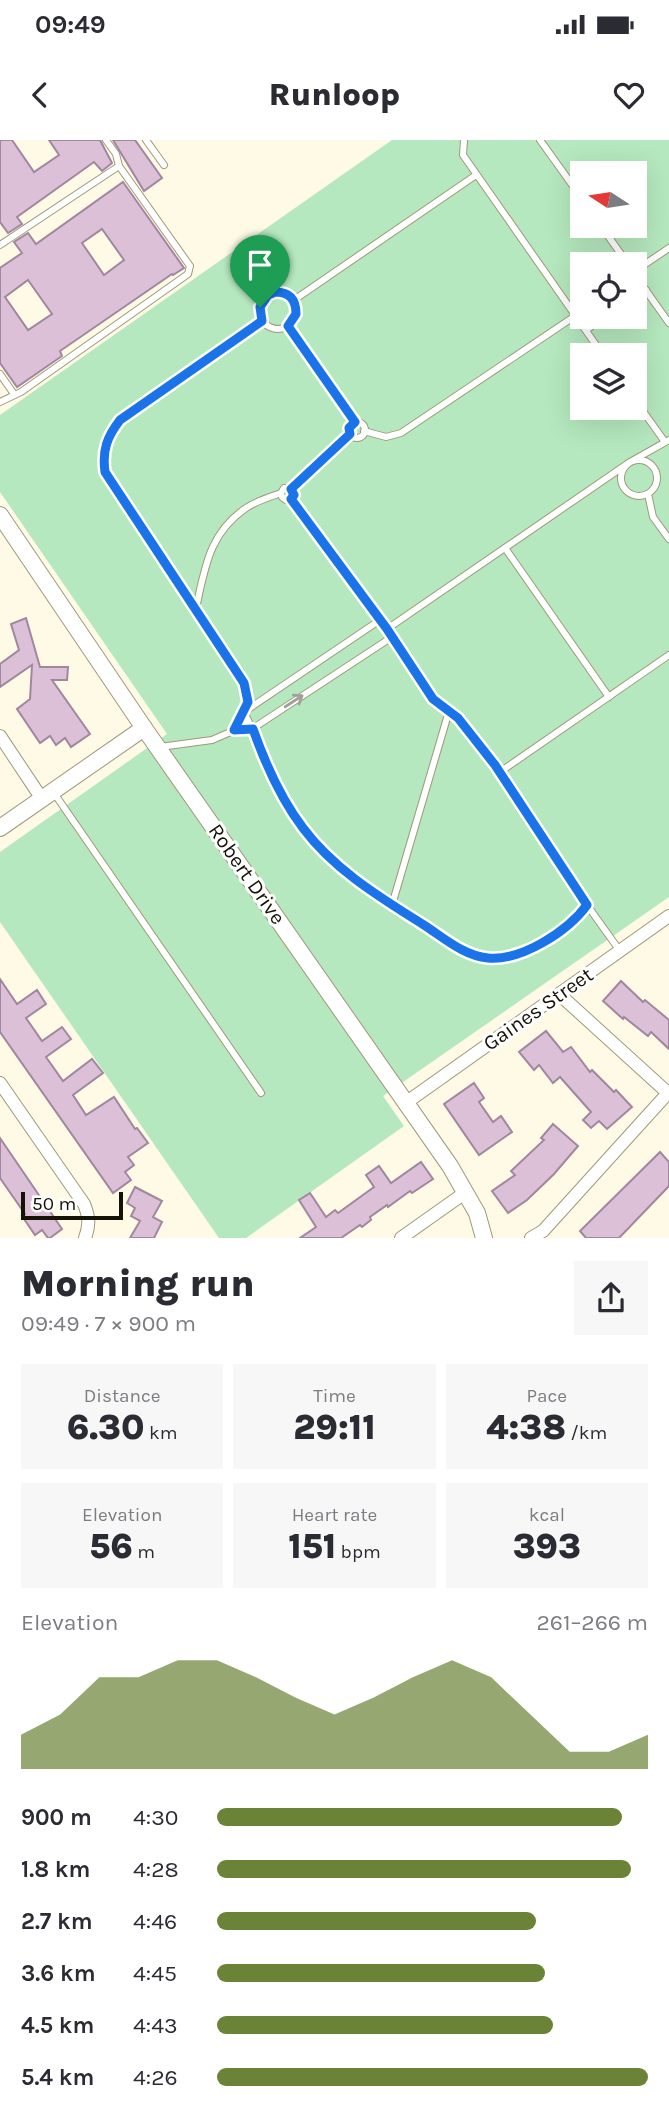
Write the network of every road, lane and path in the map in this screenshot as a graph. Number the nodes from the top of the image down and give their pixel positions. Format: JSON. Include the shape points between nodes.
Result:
{"nodes":[{"id":1,"x":106,"y":140,"type":"edge"},
{"id":2,"x":146,"y":140,"type":"edge"},
{"id":3,"x":464,"y":140,"type":"edge"},
{"id":4,"x":540,"y":140,"type":"edge"},
{"id":5,"x":164,"y":165,"type":"dead end"},
{"id":6,"x":119,"y":166,"type":"junction"},
{"id":7,"x":476,"y":175,"type":"junction"},
{"id":8,"x":570,"y":182,"type":"edge"},
{"id":9,"x":0,"y":245,"type":"edge"},
{"id":10,"x":669,"y":248,"type":"edge"},
{"id":11,"x":647,"y":264,"type":"edge"},
{"id":12,"x":647,"y":291,"type":"edge"},
{"id":13,"x":294,"y":300,"type":"junction"},
{"id":14,"x":570,"y":309,"type":"edge"},
{"id":15,"x":570,"y":319,"type":"edge"},
{"id":16,"x":262,"y":321,"type":"junction"},
{"id":17,"x":669,"y":323,"type":"edge"},
{"id":18,"x":288,"y":326,"type":"junction"},
{"id":19,"x":586,"y":330,"type":"edge"},
{"id":20,"x":595,"y":343,"type":"edge"},
{"id":21,"x":0,"y":374,"type":"edge"},
{"id":22,"x":14,"y":394,"type":"junction"},
{"id":23,"x":0,"y":402,"type":"edge"},
{"id":24,"x":647,"y":415,"type":"edge"},
{"id":25,"x":355,"y":422,"type":"junction"},
{"id":26,"x":364,"y":431,"type":"junction"},
{"id":27,"x":350,"y":434,"type":"junction"},
{"id":28,"x":667,"y":441,"type":"edge"},
{"id":29,"x":630,"y":462,"type":"junction"},
{"id":30,"x":291,"y":489,"type":"junction"},
{"id":31,"x":281,"y":493,"type":"junction"},
{"id":32,"x":648,"y":494,"type":"junction"},
{"id":33,"x":291,"y":499,"type":"junction"},
{"id":34,"x":0,"y":515,"type":"edge"},
{"id":35,"x":669,"y":539,"type":"edge"},
{"id":36,"x":505,"y":548,"type":"junction"},
{"id":37,"x":196,"y":608,"type":"junction"},
{"id":38,"x":380,"y":620,"type":"junction"},
{"id":39,"x":387,"y":629,"type":"junction"},
{"id":40,"x":392,"y":637,"type":"junction"},
{"id":41,"x":669,"y":655,"type":"edge"},
{"id":42,"x":609,"y":696,"type":"junction"},
{"id":43,"x":449,"y":711,"type":"junction"},
{"id":44,"x":244,"y":712,"type":"junction"},
{"id":45,"x":144,"y":728,"type":"junction"},
{"id":46,"x":253,"y":729,"type":"junction"},
{"id":47,"x":234,"y":730,"type":"junction"},
{"id":48,"x":0,"y":736,"type":"edge"},
{"id":49,"x":158,"y":747,"type":"junction"},
{"id":50,"x":500,"y":772,"type":"junction"},
{"id":51,"x":47,"y":796,"type":"junction"},
{"id":52,"x":0,"y":828,"type":"edge"},
{"id":53,"x":393,"y":905,"type":"junction"},
{"id":54,"x":587,"y":905,"type":"junction"},
{"id":55,"x":669,"y":916,"type":"edge"},
{"id":56,"x":620,"y":951,"type":"junction"},
{"id":57,"x":559,"y":994,"type":"junction"},
{"id":58,"x":0,"y":1083,"type":"edge"},
{"id":59,"x":261,"y":1093,"type":"dead end"},
{"id":60,"x":407,"y":1102,"type":"junction"},
{"id":61,"x":466,"y":1192,"type":"junction"},
{"id":62,"x":87,"y":1234,"type":"edge"},
{"id":63,"x":401,"y":1238,"type":"edge"},
{"id":64,"x":484,"y":1238,"type":"edge"},
{"id":65,"x":531,"y":1238,"type":"edge"}],
"edges":[{"from":1,"to":6,"type":"lane"},
{"from":2,"to":5,"type":"lane"},
{"from":3,"to":7,"type":"lane","via":[[463,155]]},
{"from":4,"to":8,"type":"lane"},
{"from":6,"to":9,"type":"lane"},
{"from":6,"to":22,"type":"lane","via":[[190,266],[188,274]]},
{"from":7,"to":13,"type":"lane"},
{"from":7,"to":14,"type":"lane"},
{"from":10,"to":11,"type":"lane"},
{"from":12,"to":17,"type":"lane"},
{"from":13,"to":16,"type":"lane","via":[[282,292],[268,295],[260,307]]},
{"from":13,"to":18,"type":"lane","via":[[296,314]]},
{"from":15,"to":26,"type":"lane","via":[[401,433],[386,437]]},
{"from":16,"to":18,"type":"lane","via":[[274,329]]},
{"from":16,"to":37,"type":"lane","via":[[120,420],[108,436],[103,457],[105,472]]},
{"from":18,"to":25,"type":"lane"},
{"from":19,"to":20,"type":"lane"},
{"from":21,"to":22,"type":"lane"},
{"from":22,"to":23,"type":"lane"},
{"from":24,"to":28,"type":"lane"},
{"from":25,"to":26,"type":"lane"},
{"from":25,"to":27,"type":"lane"},
{"from":26,"to":27,"type":"lane","via":[[358,437]]},
{"from":27,"to":30,"type":"lane"},
{"from":28,"to":29,"type":"lane"},
{"from":29,"to":32,"type":"lane","via":[[644,461],[655,469],[656,483]]},
{"from":29,"to":32,"type":"lane","via":[[621,473],[623,487],[634,496]]},
{"from":29,"to":36,"type":"lane"},
{"from":30,"to":31,"type":"lane","via":[[284,488]]},
{"from":30,"to":33,"type":"lane"},
{"from":31,"to":33,"type":"lane","via":[[284,499]]},
{"from":31,"to":37,"type":"lane","via":[[247,507],[226,525],[208,554]]},
{"from":32,"to":35,"type":"lane","via":[[653,517]]},
{"from":33,"to":38,"type":"lane"},
{"from":34,"to":45,"type":"street","name":"Robert Drive"},
{"from":36,"to":39,"type":"lane"},
{"from":36,"to":42,"type":"lane"},
{"from":37,"to":44,"type":"lane","via":[[244,683],[248,702]]},
{"from":38,"to":39,"type":"lane"},
{"from":38,"to":44,"type":"lane"},
{"from":39,"to":40,"type":"lane"},
{"from":40,"to":43,"type":"lane","via":[[433,699]]},
{"from":46,"to":40,"type":"lane","one_way":true},
{"from":41,"to":42,"type":"lane"},
{"from":42,"to":50,"type":"lane"},
{"from":43,"to":50,"type":"lane"},
{"from":43,"to":53,"type":"lane"},
{"from":44,"to":46,"type":"lane"},
{"from":44,"to":47,"type":"lane"},
{"from":45,"to":49,"type":"street","name":"Robert Drive"},
{"from":45,"to":51,"type":"street"},
{"from":46,"to":47,"type":"lane"},
{"from":46,"to":53,"type":"lane","via":[[303,828],[334,862]]},
{"from":47,"to":49,"type":"lane","via":[[212,740]]},
{"from":48,"to":51,"type":"street"},
{"from":49,"to":60,"type":"street","name":"Robert Drive"},
{"from":50,"to":54,"type":"lane"},
{"from":51,"to":52,"type":"street"},
{"from":51,"to":59,"type":"lane"},
{"from":53,"to":54,"type":"lane","via":[[464,951],[487,958],[528,950],[576,920]]},
{"from":54,"to":56,"type":"lane"},
{"from":55,"to":56,"type":"street","name":"Gaines Street"},
{"from":56,"to":57,"type":"street","name":"Gaines Street"},
{"from":57,"to":60,"type":"street","name":"Gaines Street"},
{"from":57,"to":65,"type":"street","via":[[668,1093]]},
{"from":58,"to":62,"type":"street","via":[[84,1204],[89,1215]]},
{"from":60,"to":61,"type":"street","name":"Robert Drive"},
{"from":61,"to":63,"type":"street"},
{"from":61,"to":64,"type":"street","name":"Robert Drive"}]}
